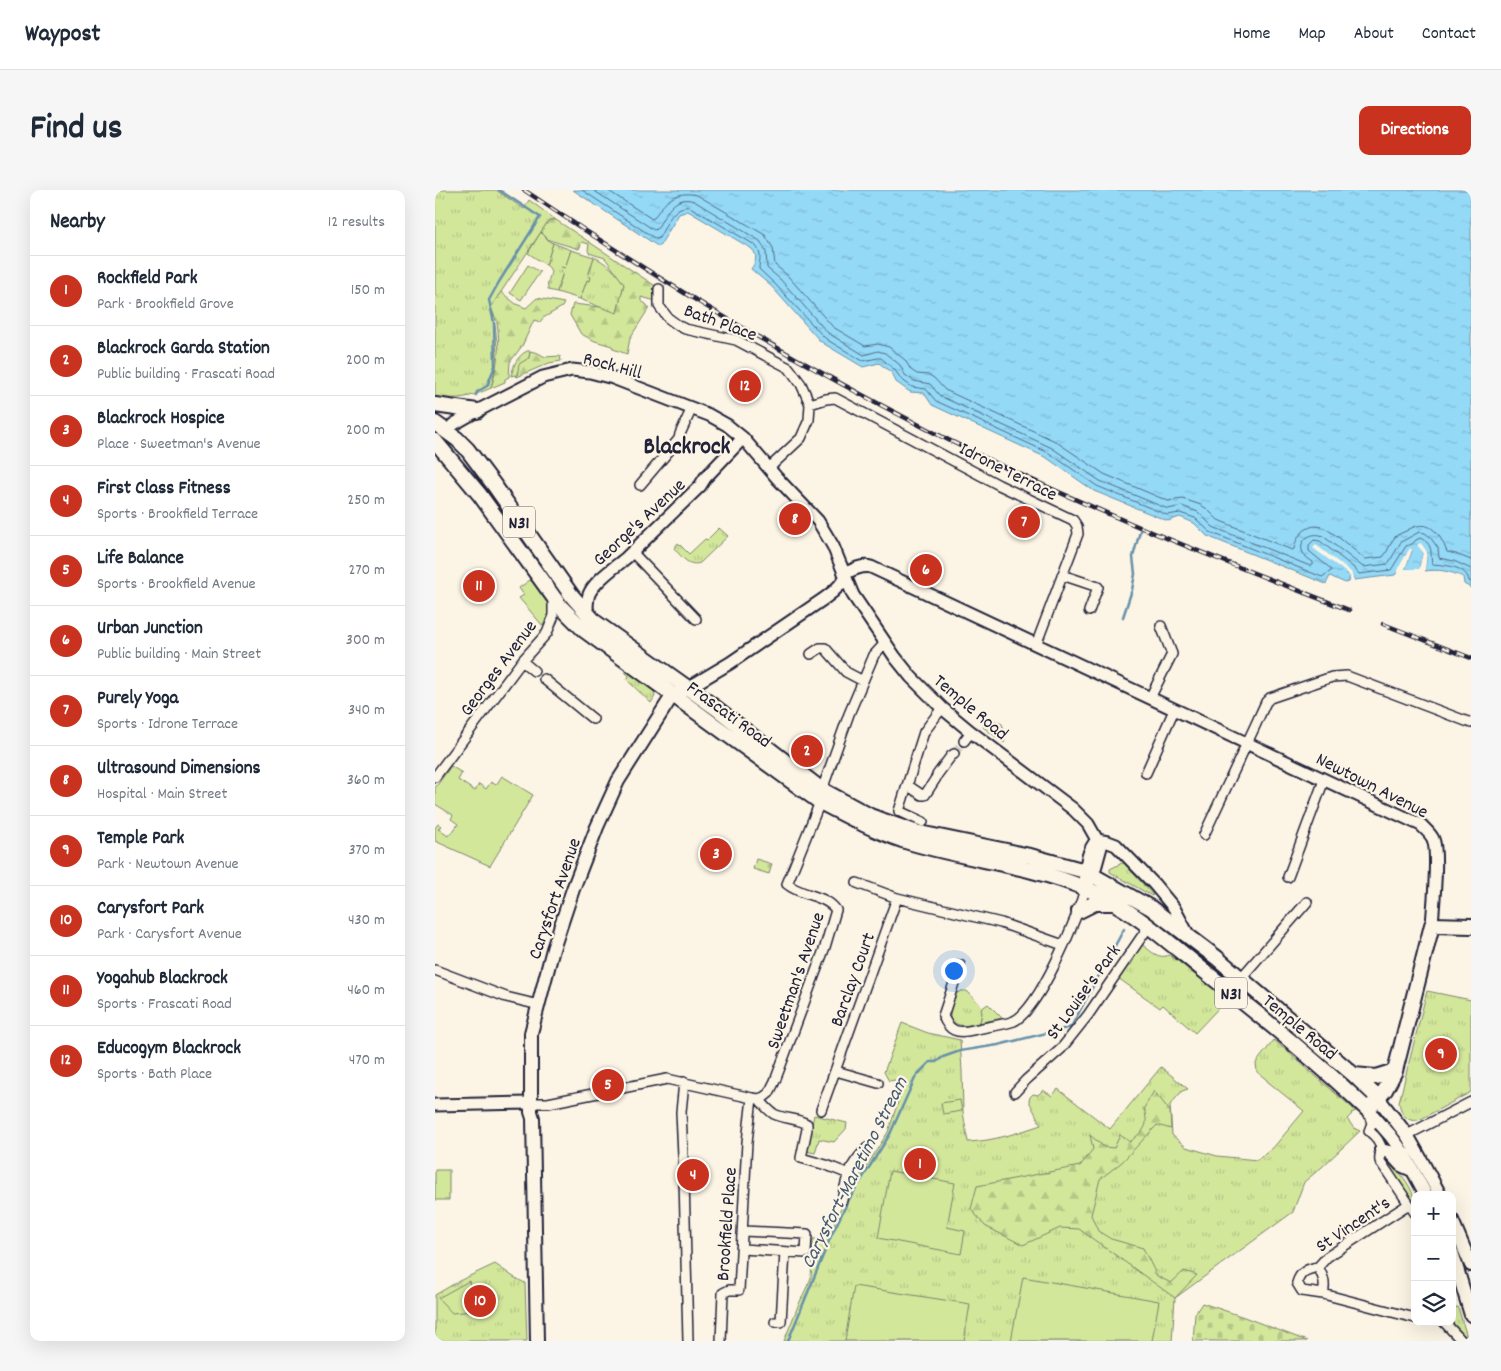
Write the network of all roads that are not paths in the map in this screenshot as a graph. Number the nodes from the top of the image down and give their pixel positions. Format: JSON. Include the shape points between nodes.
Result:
{"nodes":[{"id":1,"x":659,"y":290,"type":"dead end"},
{"id":2,"x":810,"y":404,"type":"junction"},
{"id":3,"x":435,"y":405,"type":"edge"},
{"id":4,"x":692,"y":408,"type":"junction"},
{"id":5,"x":477,"y":411,"type":"junction"},
{"id":6,"x":435,"y":423,"type":"edge"},
{"id":7,"x":447,"y":431,"type":"junction"},
{"id":8,"x":743,"y":438,"type":"junction"},
{"id":9,"x":436,"y":442,"type":"edge"},
{"id":10,"x":769,"y":468,"type":"junction"},
{"id":11,"x":639,"y":485,"type":"dead end"},
{"id":12,"x":632,"y":552,"type":"junction"},
{"id":13,"x":1063,"y":576,"type":"junction"},
{"id":14,"x":845,"y":578,"type":"junction"},
{"id":15,"x":553,"y":596,"type":"junction"},
{"id":16,"x":1089,"y":611,"type":"dead end"},
{"id":17,"x":587,"y":612,"type":"junction"},
{"id":18,"x":696,"y":619,"type":"dead end"},
{"id":19,"x":1161,"y":626,"type":"dead end"},
{"id":20,"x":885,"y":643,"type":"junction"},
{"id":21,"x":1036,"y":645,"type":"junction"},
{"id":22,"x":811,"y":654,"type":"dead end"},
{"id":23,"x":522,"y":661,"type":"junction"},
{"id":24,"x":534,"y":671,"type":"dead end"},
{"id":25,"x":544,"y":679,"type":"dead end"},
{"id":26,"x":863,"y":681,"type":"junction"},
{"id":27,"x":688,"y":688,"type":"junction"},
{"id":28,"x":673,"y":695,"type":"junction"},
{"id":29,"x":1150,"y":698,"type":"junction"},
{"id":30,"x":942,"y":708,"type":"junction"},
{"id":31,"x":1174,"y":710,"type":"junction"},
{"id":32,"x":593,"y":719,"type":"dead end"},
{"id":33,"x":1471,"y":723,"type":"edge"},
{"id":34,"x":1247,"y":744,"type":"junction"},
{"id":35,"x":954,"y":754,"type":"tunnel mouth"},
{"id":36,"x":1146,"y":773,"type":"dead end"},
{"id":37,"x":435,"y":777,"type":"edge"},
{"id":38,"x":1324,"y":780,"type":"junction"},
{"id":39,"x":907,"y":785,"type":"junction"},
{"id":40,"x":821,"y":796,"type":"junction"},
{"id":41,"x":923,"y":822,"type":"dead end"},
{"id":42,"x":1204,"y":835,"type":"dead end"},
{"id":43,"x":1097,"y":840,"type":"junction"},
{"id":44,"x":1089,"y":874,"type":"junction"},
{"id":45,"x":1288,"y":877,"type":"dead end"},
{"id":46,"x":857,"y":884,"type":"dead end"},
{"id":47,"x":1085,"y":888,"type":"junction"},
{"id":48,"x":897,"y":898,"type":"junction"},
{"id":49,"x":1307,"y":902,"type":"dead end"},
{"id":50,"x":1117,"y":903,"type":"junction"},
{"id":51,"x":1079,"y":911,"type":"junction"},
{"id":52,"x":1432,"y":925,"type":"junction"},
{"id":53,"x":1149,"y":926,"type":"junction"},
{"id":54,"x":1471,"y":926,"type":"edge"},
{"id":55,"x":1191,"y":938,"type":"junction"},
{"id":56,"x":1063,"y":945,"type":"junction"},
{"id":57,"x":960,"y":965,"type":"dead end"},
{"id":58,"x":435,"y":970,"type":"edge"},
{"id":59,"x":1241,"y":978,"type":"junction"},
{"id":60,"x":539,"y":1005,"type":"junction"},
{"id":61,"x":836,"y":1071,"type":"junction"},
{"id":62,"x":1395,"y":1071,"type":"junction"},
{"id":63,"x":1354,"y":1075,"type":"junction"},
{"id":64,"x":684,"y":1082,"type":"junction"},
{"id":65,"x":878,"y":1083,"type":"dead end"},
{"id":66,"x":1015,"y":1092,"type":"dead end"},
{"id":67,"x":755,"y":1098,"type":"junction"},
{"id":68,"x":1378,"y":1098,"type":"junction"},
{"id":69,"x":1471,"y":1102,"type":"edge"},
{"id":70,"x":531,"y":1103,"type":"junction"},
{"id":71,"x":435,"y":1105,"type":"edge"},
{"id":72,"x":821,"y":1110,"type":"dead end"},
{"id":73,"x":1367,"y":1110,"type":"junction"},
{"id":74,"x":1407,"y":1136,"type":"junction"},
{"id":75,"x":867,"y":1148,"type":"dead end"},
{"id":76,"x":1381,"y":1150,"type":"junction"},
{"id":77,"x":1412,"y":1170,"type":"junction"},
{"id":78,"x":849,"y":1174,"type":"junction"},
{"id":79,"x":1424,"y":1191,"type":"edge"},
{"id":80,"x":1438,"y":1191,"type":"edge"},
{"id":81,"x":841,"y":1200,"type":"dead end"},
{"id":82,"x":1409,"y":1204,"type":"junction"},
{"id":83,"x":1411,"y":1207,"type":"edge"},
{"id":84,"x":743,"y":1231,"type":"junction"},
{"id":85,"x":1456,"y":1236,"type":"edge"},
{"id":86,"x":741,"y":1250,"type":"junction"},
{"id":87,"x":785,"y":1252,"type":"junction"},
{"id":88,"x":1460,"y":1255,"type":"edge"},
{"id":89,"x":1471,"y":1266,"type":"edge"},
{"id":90,"x":1318,"y":1267,"type":"junction"},
{"id":91,"x":1323,"y":1294,"type":"junction"},
{"id":92,"x":1471,"y":1315,"type":"edge"},
{"id":93,"x":1411,"y":1317,"type":"edge"},
{"id":94,"x":775,"y":1322,"type":"dead end"},
{"id":95,"x":1447,"y":1326,"type":"edge"},
{"id":96,"x":537,"y":1341,"type":"edge"},
{"id":97,"x":688,"y":1341,"type":"edge"},
{"id":98,"x":721,"y":1341,"type":"edge"},
{"id":99,"x":1462,"y":1341,"type":"edge"}],
"edges":[{"from":1,"to":2,"type":"street","name":"Bath Place","via":[[659,306],[668,318],[685,329],[736,340],[789,368]]},
{"from":2,"to":10,"type":"street","via":[[809,420],[801,438]]},
{"from":2,"to":13,"type":"street","name":"Idrone Terrace","via":[[835,398],[999,485],[1073,520],[1078,534]]},
{"from":3,"to":5,"type":"highway"},
{"from":4,"to":5,"type":"street","name":"Rock Hill","via":[[613,378],[572,370],[543,377]]},
{"from":4,"to":8,"type":"street","name":"Rock Hill","via":[[723,422]]},
{"from":4,"to":11,"type":"street","via":[[679,439]]},
{"from":5,"to":7,"type":"street","name":"Rock Hill"},
{"from":6,"to":7,"type":"highway","name":"Frascati Road","number":"N31"},
{"from":7,"to":9,"type":"highway","name":"Frascati Road","number":"N31"},
{"from":7,"to":17,"type":"highway","name":"Frascati Road","number":"N31","via":[[467,449],[572,596]]},
{"from":8,"to":10,"type":"street","name":"Rock Hill"},
{"from":8,"to":12,"type":"street","name":"George's Avenue","via":[[701,486]]},
{"from":9,"to":15,"type":"highway","name":"Frascati Road","number":"N31","via":[[480,495]]},
{"from":10,"to":14,"type":"street","name":"Temple Road","via":[[818,520],[833,546]]},
{"from":12,"to":17,"type":"street","name":"George's Avenue","via":[[589,592]]},
{"from":12,"to":18,"type":"street"},
{"from":13,"to":16,"type":"street","via":[[1098,587]]},
{"from":13,"to":21,"type":"street","name":"Idrone Terrace"},
{"from":14,"to":20,"type":"street","name":"Temple Road"},
{"from":14,"to":21,"type":"street","name":"Newtown Avenue","via":[[848,572],[866,566]]},
{"from":14,"to":27,"type":"street","via":[[825,598]]},
{"from":15,"to":23,"type":"street","name":"Georges Avenue","via":[[553,618],[547,633]]},
{"from":15,"to":28,"type":"highway","name":"Frascati Road","number":"N31","via":[[584,630]]},
{"from":17,"to":27,"type":"highway","name":"Frascati Road","number":"N31","via":[[595,622]]},
{"from":19,"to":29,"type":"street","via":[[1172,654]]},
{"from":20,"to":26,"type":"street","name":"Sweetman's Avenue","via":[[874,655]]},
{"from":20,"to":30,"type":"street","name":"Temple Road","via":[[911,677]]},
{"from":21,"to":29,"type":"street","name":"Newtown Avenue"},
{"from":22,"to":26,"type":"street","via":[[825,648],[846,672]]},
{"from":23,"to":24,"type":"street"},
{"from":23,"to":37,"type":"street","name":"Georges Avenue"},
{"from":25,"to":32,"type":"street"},
{"from":26,"to":40,"type":"street","name":"Sweetman's Avenue"},
{"from":27,"to":28,"type":"main road"},
{"from":27,"to":40,"type":"highway","name":"Frascati Road","number":"N31"},
{"from":28,"to":40,"type":"highway","name":"Frascati Road","number":"N31"},
{"from":28,"to":60,"type":"main road","name":"Carysfort Avenue","via":[[629,762],[607,804],[553,949]]},
{"from":29,"to":31,"type":"street","name":"Newtown Avenue"},
{"from":30,"to":39,"type":"street","via":[[924,732]]},
{"from":30,"to":43,"type":"street","name":"Temple Road","via":[[967,736],[1066,802],[1088,824]]},
{"from":31,"to":34,"type":"street","name":"Newtown Avenue"},
{"from":31,"to":36,"type":"street"},
{"from":33,"to":34,"type":"street","via":[[1340,676],[1270,698]]},
{"from":34,"to":38,"type":"street","name":"Newtown Avenue"},
{"from":34,"to":42,"type":"street"},
{"from":35,"to":39,"type":"street","via":[[925,795]]},
{"from":38,"to":45,"type":"street"},
{"from":38,"to":52,"type":"street","name":"Newtown Avenue","via":[[1421,825],[1433,838],[1435,889]]},
{"from":39,"to":41,"type":"street","via":[[899,810]]},
{"from":40,"to":44,"type":"highway","name":"Frascati Road","number":"N31","via":[[915,832],[1031,856]]},
{"from":40,"to":47,"type":"highway","name":"Frascati Road","number":"N31","via":[[866,826],[904,840]]},
{"from":40,"to":67,"type":"street","name":"Sweetman's Avenue","via":[[787,884],[832,904],[837,910],[775,1081],[769,1093]]},
{"from":43,"to":44,"type":"street","via":[[1092,846]]},
{"from":43,"to":55,"type":"street","name":"Temple Road","via":[[1116,845],[1154,884],[1174,908]]},
{"from":44,"to":47,"type":"street"},
{"from":44,"to":55,"type":"highway","name":"Temple Road","number":"N31","via":[[1151,908]]},
{"from":46,"to":48,"type":"street"},
{"from":47,"to":50,"type":"highway","name":"Temple Road","number":"N31"},
{"from":47,"to":51,"type":"street"},
{"from":48,"to":56,"type":"street","via":[[1001,923]]},
{"from":48,"to":61,"type":"street","name":"Barclay Court"},
{"from":49,"to":59,"type":"street"},
{"from":50,"to":51,"type":"highway","via":[[1095,903]]},
{"from":50,"to":53,"type":"highway","name":"Temple Road","number":"N31"},
{"from":51,"to":56,"type":"street"},
{"from":52,"to":54,"type":"highway"},
{"from":52,"to":62,"type":"highway","name":"Newtown Avenue"},
{"from":53,"to":66,"type":"street","name":"St Louise's Park","via":[[1067,1042]]},
{"from":53,"to":73,"type":"highway","name":"Temple Road","number":"N31","via":[[1268,1022]]},
{"from":55,"to":59,"type":"highway","name":"Temple Road","number":"N31"},
{"from":56,"to":57,"type":"street","via":[[1057,962],[1031,1004],[1015,1020],[958,1032],[951,1029],[943,1016]]},
{"from":58,"to":60,"type":"street","via":[[506,997]]},
{"from":59,"to":63,"type":"highway","name":"Temple Road","number":"N31"},
{"from":60,"to":70,"type":"main road","name":"Carysfort Avenue","via":[[531,1042]]},
{"from":61,"to":65,"type":"street"},
{"from":61,"to":72,"type":"street","name":"Barclay Court"},
{"from":62,"to":63,"type":"highway","via":[[1375,1077]]},
{"from":62,"to":68,"type":"highway","name":"Newtown Avenue"},
{"from":63,"to":68,"type":"highway","name":"Temple Road","number":"N31"},
{"from":64,"to":67,"type":"street"},
{"from":64,"to":70,"type":"street","via":[[667,1079],[548,1103]]},
{"from":64,"to":97,"type":"street","via":[[681,1112]]},
{"from":67,"to":78,"type":"street","via":[[775,1114],[807,1124],[801,1158]]},
{"from":67,"to":84,"type":"street","name":"Brookfield Place","via":[[747,1142]]},
{"from":68,"to":73,"type":"highway","name":"Newtown Avenue"},
{"from":68,"to":74,"type":"main road"},
{"from":69,"to":74,"type":"street"},
{"from":70,"to":71,"type":"street"},
{"from":70,"to":96,"type":"main road","name":"Carysfort Avenue"},
{"from":73,"to":76,"type":"street","name":"St Vincent's","via":[[1372,1123],[1369,1131]]},
{"from":73,"to":77,"type":"main road","via":[[1390,1135]]},
{"from":74,"to":80,"type":"main road"},
{"from":75,"to":78,"type":"street","via":[[855,1160]]},
{"from":76,"to":77,"type":"main road","via":[[1389,1152],[1401,1165]]},
{"from":76,"to":82,"type":"street","name":"St Vincent's","via":[[1380,1161]]},
{"from":77,"to":79,"type":"main road"},
{"from":78,"to":81,"type":"street"},
{"from":82,"to":83,"type":"street","name":"St Vincent's"},
{"from":82,"to":90,"type":"street","name":"St Vincent's","via":[[1327,1256]]},
{"from":84,"to":86,"type":"street","name":"Brookfield Place"},
{"from":84,"to":87,"type":"street","via":[[807,1234],[806,1253]]},
{"from":85,"to":88,"type":"main road"},
{"from":86,"to":87,"type":"street"},
{"from":86,"to":98,"type":"street","name":"Brookfield Place","via":[[739,1290],[723,1293]]},
{"from":87,"to":94,"type":"street","via":[[781,1322]]},
{"from":88,"to":89,"type":"main road"},
{"from":88,"to":89,"type":"main road"},
{"from":88,"to":92,"type":"main road","via":[[1459,1279]]},
{"from":90,"to":91,"type":"street","name":"St Vincent's","via":[[1323,1276]]},
{"from":90,"to":91,"type":"street","via":[[1308,1269],[1299,1276],[1297,1283],[1302,1291]]},
{"from":91,"to":93,"type":"street"},
{"from":95,"to":99,"type":"street"}]}
